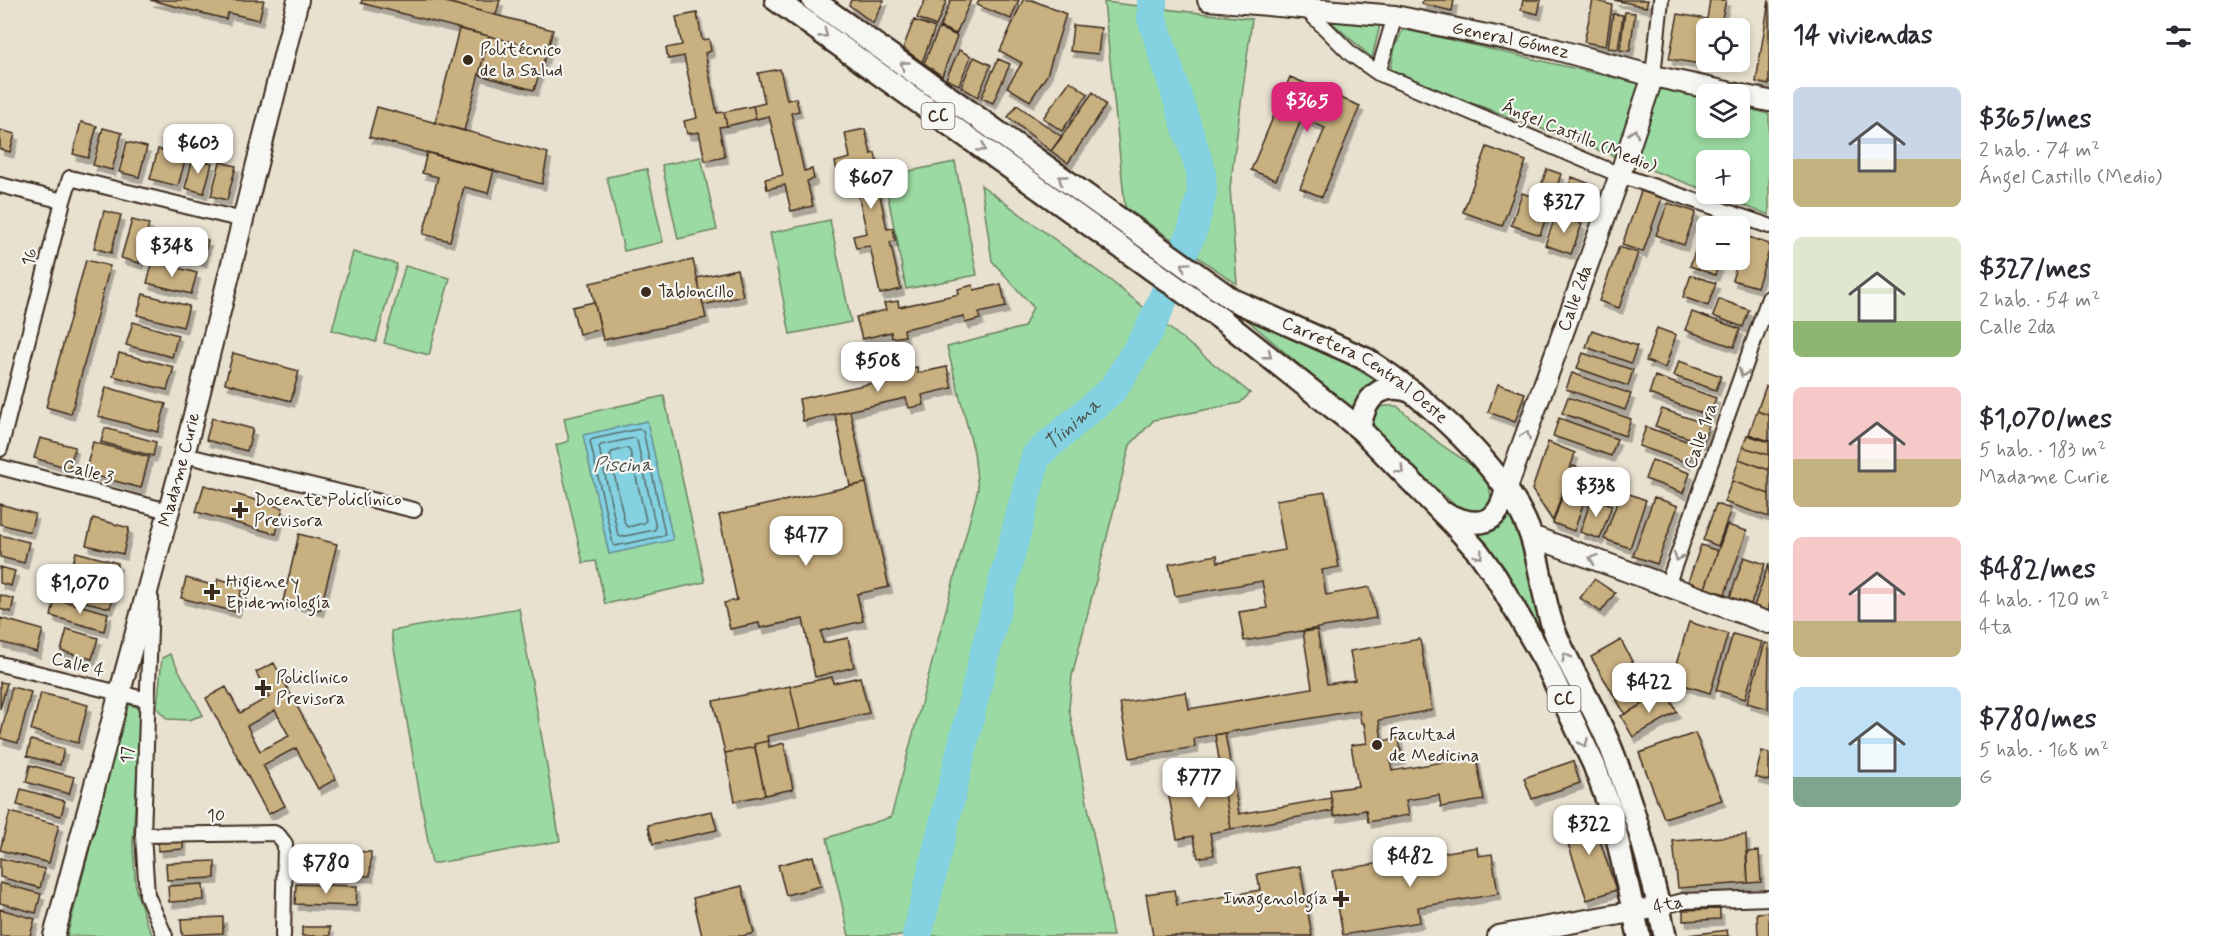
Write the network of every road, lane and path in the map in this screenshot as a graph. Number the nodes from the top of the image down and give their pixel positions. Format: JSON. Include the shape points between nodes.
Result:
{"nodes":[{"id":1,"x":298,"y":0,"type":"edge"},
{"id":2,"x":776,"y":0,"type":"edge"},
{"id":3,"x":813,"y":0,"type":"edge"},
{"id":4,"x":1208,"y":0,"type":"edge"},
{"id":5,"x":1661,"y":0,"type":"edge"},
{"id":6,"x":1306,"y":9,"type":"junction"},
{"id":7,"x":1395,"y":16,"type":"junction"},
{"id":8,"x":1378,"y":73,"type":"junction"},
{"id":9,"x":1653,"y":75,"type":"junction"},
{"id":10,"x":1769,"y":101,"type":"edge"},
{"id":11,"x":1620,"y":176,"type":"junction"},
{"id":12,"x":0,"y":185,"type":"edge"},
{"id":13,"x":63,"y":201,"type":"junction"},
{"id":14,"x":243,"y":220,"type":"junction"},
{"id":15,"x":1105,"y":222,"type":"junction"},
{"id":16,"x":1769,"y":226,"type":"edge"},
{"id":17,"x":1769,"y":298,"type":"edge"},
{"id":18,"x":1414,"y":393,"type":"junction"},
{"id":19,"x":1360,"y":429,"type":"junction"},
{"id":20,"x":0,"y":449,"type":"edge"},
{"id":21,"x":184,"y":455,"type":"junction"},
{"id":22,"x":0,"y":467,"type":"edge"},
{"id":23,"x":1506,"y":489,"type":"junction"},
{"id":24,"x":414,"y":510,"type":"dead end"},
{"id":25,"x":168,"y":511,"type":"junction"},
{"id":26,"x":1440,"y":511,"type":"junction"},
{"id":27,"x":1531,"y":536,"type":"junction"},
{"id":28,"x":152,"y":573,"type":"junction"},
{"id":29,"x":1667,"y":586,"type":"junction"},
{"id":30,"x":1769,"y":623,"type":"edge"},
{"id":31,"x":0,"y":664,"type":"edge"},
{"id":32,"x":121,"y":694,"type":"junction"},
{"id":33,"x":148,"y":700,"type":"junction"},
{"id":34,"x":142,"y":835,"type":"junction"},
{"id":35,"x":1769,"y":898,"type":"edge"},
{"id":36,"x":1659,"y":907,"type":"junction"},
{"id":37,"x":1635,"y":912,"type":"junction"},
{"id":38,"x":54,"y":936,"type":"edge"},
{"id":39,"x":165,"y":936,"type":"edge"},
{"id":40,"x":283,"y":936,"type":"edge"},
{"id":41,"x":1498,"y":936,"type":"edge"},
{"id":42,"x":1640,"y":936,"type":"edge"},
{"id":43,"x":1665,"y":936,"type":"edge"}],
"edges":[{"from":1,"to":14,"type":"main road","name":"Madame Curie"},
{"from":2,"to":15,"type":"main road","name":"Carretera Central Oeste","number":"CC","one_way":true},
{"from":15,"to":3,"type":"main road","name":"Carretera Central Oeste","number":"CC","one_way":true},
{"from":4,"to":6,"type":"main road","name":"General Gómez"},
{"from":5,"to":9,"type":"street","name":"Calle 2da"},
{"from":6,"to":7,"type":"main road","name":"General Gómez"},
{"from":6,"to":8,"type":"street","name":"Ángel Castillo (Medio)","via":[[1351,54]]},
{"from":7,"to":8,"type":"street"},
{"from":7,"to":9,"type":"main road","name":"General Gómez"},
{"from":8,"to":11,"type":"street","name":"Ángel Castillo (Medio)"},
{"from":9,"to":10,"type":"main road","name":"General Gómez"},
{"from":11,"to":9,"type":"main road","name":"Calle 2da","one_way":true},
{"from":11,"to":16,"type":"street","name":"Ángel Castillo (Medio)"},
{"from":23,"to":11,"type":"main road","name":"Calle 2da","one_way":true},
{"from":12,"to":13,"type":"street"},
{"from":13,"to":14,"type":"street","name":"16","via":[[70,178]]},
{"from":13,"to":20,"type":"street","name":"16"},
{"from":14,"to":21,"type":"main road","name":"Madame Curie"},
{"from":18,"to":15,"type":"main road","name":"Carretera Central Oeste","number":"CC","one_way":true,"via":[[1366,359],[1233,300]]},
{"from":15,"to":19,"type":"main road","name":"Carretera Central Oeste","number":"CC","one_way":true},
{"from":17,"to":29,"type":"street","name":"Calle 1ra","one_way":true},
{"from":18,"to":19,"type":"main road","via":[[1402,388],[1377,393],[1367,402]]},
{"from":18,"to":23,"type":"main road","name":"Carretera Central Oeste","number":"CC","via":[[1488,464]]},
{"from":19,"to":26,"type":"main road","name":"Carretera Central Oeste","number":"CC","one_way":true},
{"from":21,"to":24,"type":"street"},
{"from":21,"to":25,"type":"main road","name":"Madame Curie"},
{"from":22,"to":25,"type":"street","name":"Calle 3"},
{"from":23,"to":26,"type":"main road","via":[[1499,510],[1482,523],[1461,521]]},
{"from":23,"to":27,"type":"main road","name":"Carretera Central Oeste","number":"CC"},
{"from":25,"to":28,"type":"main road","name":"Madame Curie"},
{"from":26,"to":37,"type":"main road","name":"Carretera Central Oeste","number":"CC","one_way":true,"via":[[1496,577],[1572,715],[1611,811]]},
{"from":29,"to":27,"type":"main road","one_way":true},
{"from":36,"to":27,"type":"main road","name":"Carretera Central Oeste","number":"CC","one_way":true,"via":[[1644,841],[1624,782],[1553,627]]},
{"from":28,"to":32,"type":"main road","name":"Madame Curie"},
{"from":28,"to":33,"type":"street","name":"17"},
{"from":29,"to":30,"type":"main road"},
{"from":31,"to":32,"type":"street","name":"Calle 4"},
{"from":32,"to":33,"type":"street","name":"Calle 4"},
{"from":32,"to":38,"type":"main road","name":"Madame Curie"},
{"from":33,"to":34,"type":"street","name":"17"},
{"from":34,"to":39,"type":"street","name":"17","via":[[147,895]]},
{"from":34,"to":40,"type":"street","name":"10","via":[[279,836],[285,844]]},
{"from":35,"to":36,"type":"street","name":"4ta","via":[[1683,901]]},
{"from":36,"to":37,"type":"main road","name":"4ta"},
{"from":36,"to":43,"type":"main road","name":"Carretera Central Oeste","number":"CC"},
{"from":37,"to":41,"type":"main road","name":"4ta"},
{"from":37,"to":42,"type":"main road","name":"Carretera Central Oeste","number":"CC"}]}
